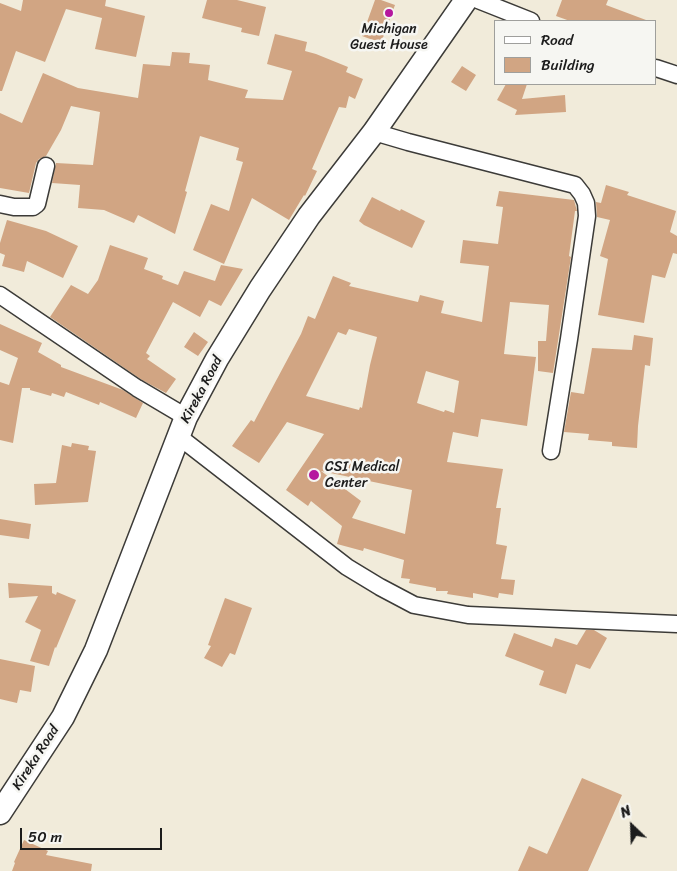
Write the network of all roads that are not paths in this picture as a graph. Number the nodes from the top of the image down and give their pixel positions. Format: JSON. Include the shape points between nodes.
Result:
{"nodes":[{"id":1,"x":466,"y":0,"type":"edge"},
{"id":2,"x":478,"y":0,"type":"edge"},
{"id":3,"x":528,"y":20,"type":"edge"},
{"id":4,"x":657,"y":68,"type":"edge"},
{"id":5,"x":677,"y":76,"type":"edge"},
{"id":6,"x":374,"y":132,"type":"junction"},
{"id":7,"x":46,"y":166,"type":"dead end"},
{"id":8,"x":0,"y":204,"type":"edge"},
{"id":9,"x":0,"y":295,"type":"edge"},
{"id":10,"x":182,"y":426,"type":"junction"},
{"id":11,"x":551,"y":451,"type":"dead end"},
{"id":12,"x":677,"y":624,"type":"edge"},
{"id":13,"x":0,"y":813,"type":"edge"}],
"edges":[{"from":1,"to":6,"type":"main road","name":"Kireka Road"},
{"from":2,"to":3,"type":"street"},
{"from":4,"to":5,"type":"street"},
{"from":6,"to":10,"type":"main road","name":"Kireka Road","via":[[309,216],[260,290],[217,359]]},
{"from":6,"to":11,"type":"street","via":[[575,185],[582,194],[587,216]]},
{"from":7,"to":8,"type":"street","via":[[37,204],[14,207]]},
{"from":9,"to":10,"type":"street","via":[[137,388]]},
{"from":10,"to":12,"type":"street","via":[[347,567],[414,605],[468,615]]},
{"from":10,"to":13,"type":"main road","name":"Kireka Road","via":[[96,650],[63,717]]}]}
